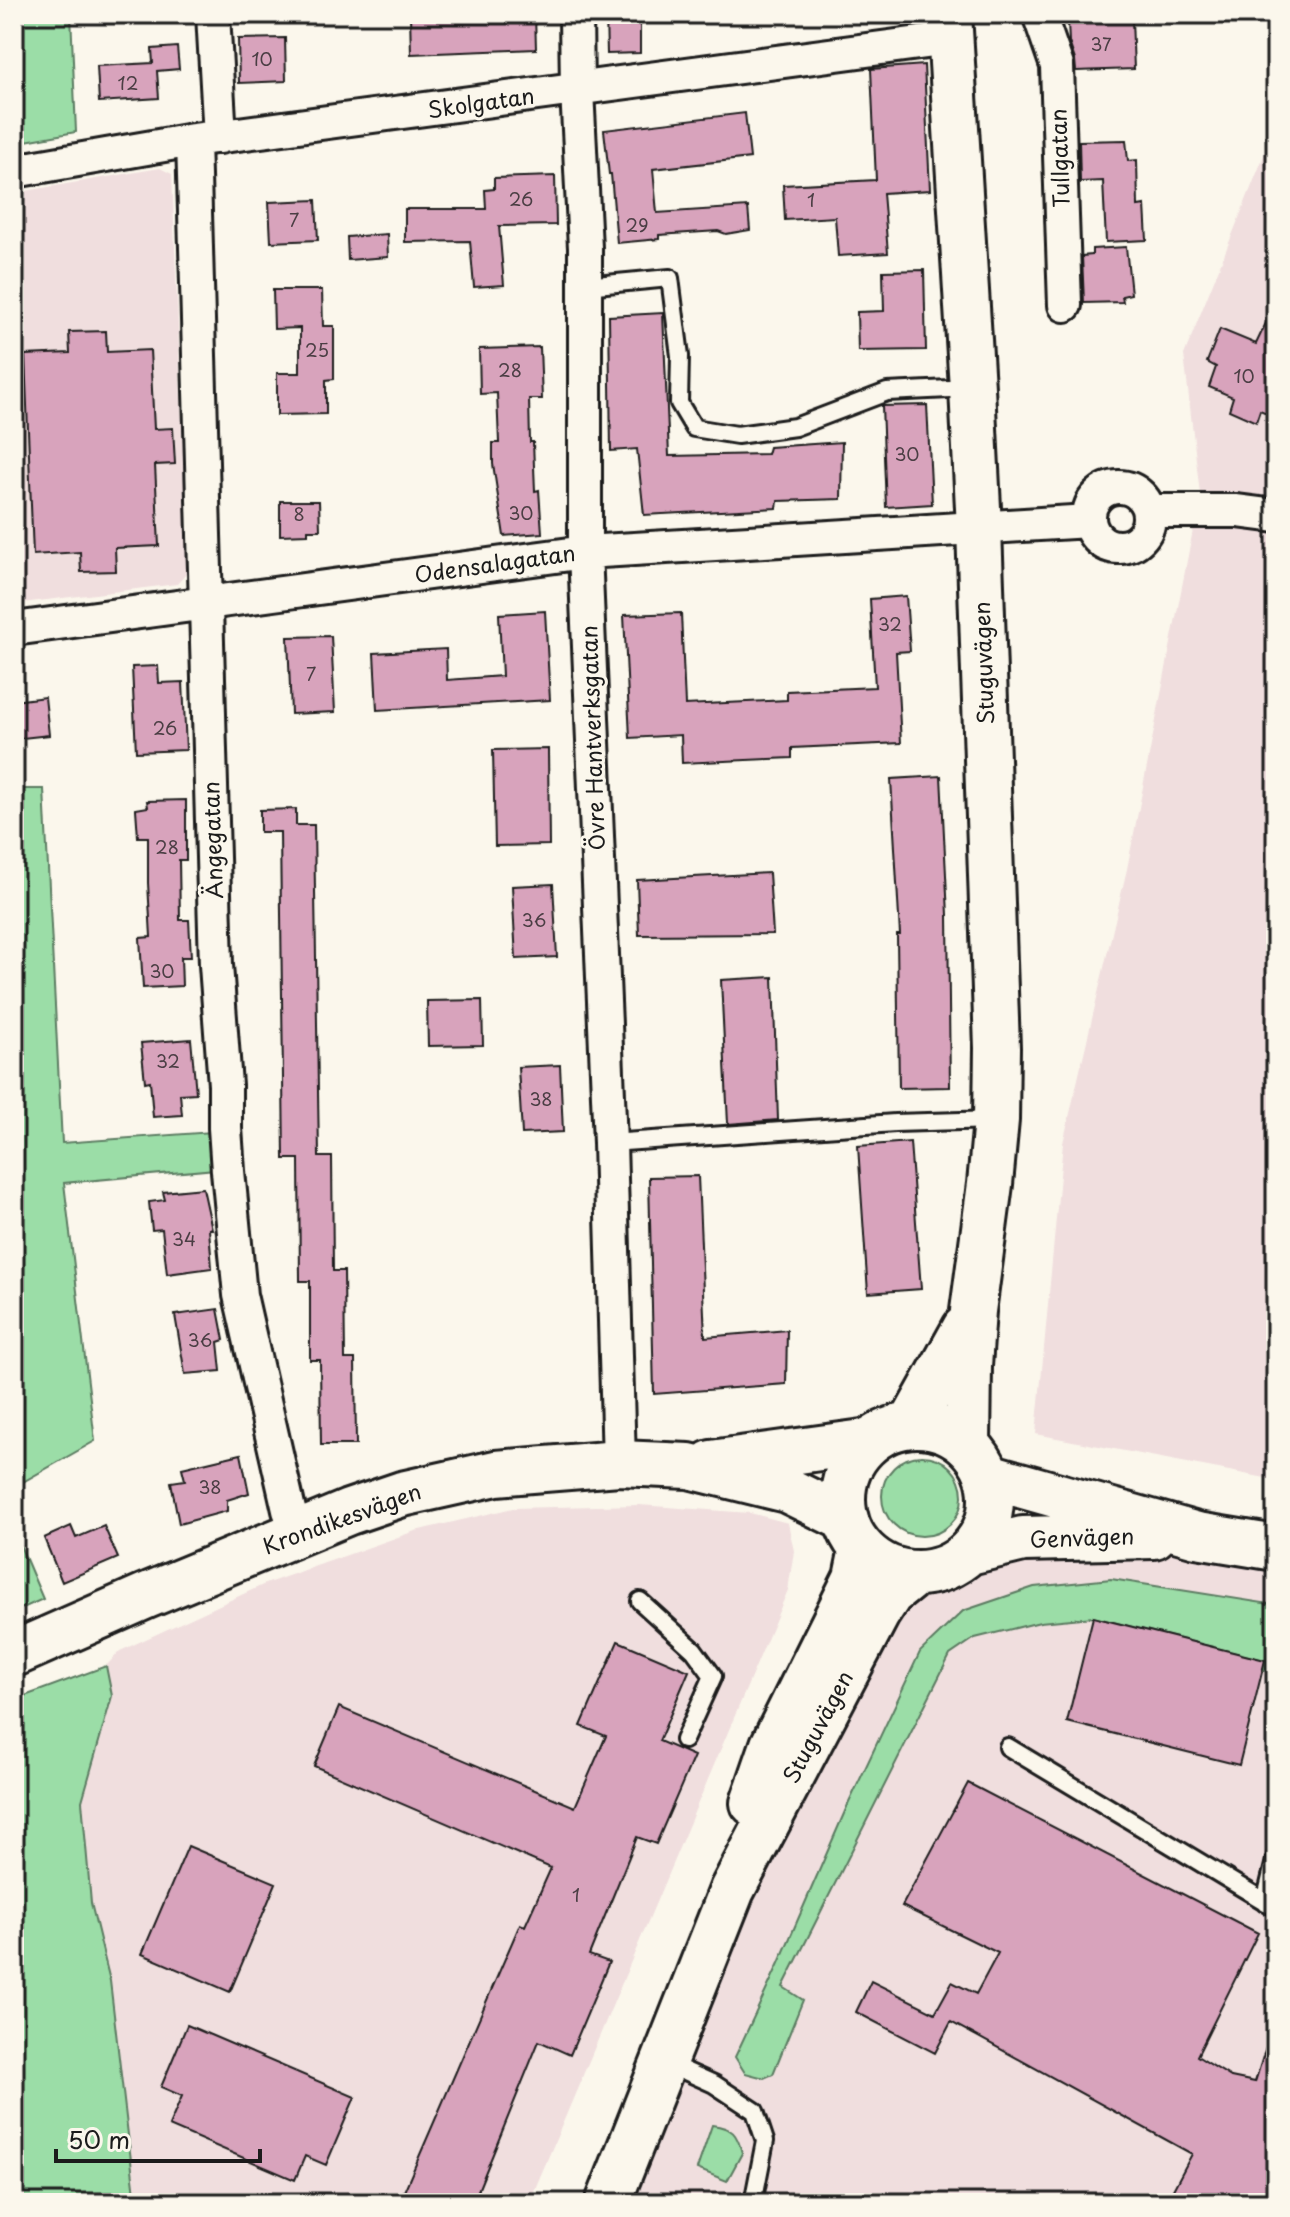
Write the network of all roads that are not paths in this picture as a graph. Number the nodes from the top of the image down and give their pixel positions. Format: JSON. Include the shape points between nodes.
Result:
{"nodes":[{"id":1,"x":213,"y":14,"type":"edge"},
{"id":2,"x":576,"y":14,"type":"edge"},
{"id":3,"x":1039,"y":14,"type":"edge"},
{"id":4,"x":949,"y":26,"type":"edge"},
{"id":5,"x":577,"y":90,"type":"junction"},
{"id":6,"x":206,"y":138,"type":"junction"},
{"id":7,"x":14,"y":171,"type":"edge"},
{"id":8,"x":585,"y":286,"type":"junction"},
{"id":9,"x":1065,"y":305,"type":"dead end"},
{"id":10,"x":972,"y":388,"type":"junction"},
{"id":11,"x":1149,"y":511,"type":"junction"},
{"id":12,"x":1276,"y":516,"type":"edge"},
{"id":13,"x":1089,"y":521,"type":"junction"},
{"id":14,"x":979,"y":528,"type":"junction"},
{"id":15,"x":585,"y":552,"type":"junction"},
{"id":16,"x":207,"y":602,"type":"junction"},
{"id":17,"x":14,"y":629,"type":"edge"},
{"id":18,"x":996,"y":1120,"type":"junction"},
{"id":19,"x":610,"y":1143,"type":"junction"},
{"id":20,"x":973,"y":1311,"type":"junction"},
{"id":21,"x":911,"y":1425,"type":"junction"},
{"id":22,"x":871,"y":1441,"type":"junction"},
{"id":23,"x":978,"y":1460,"type":"junction"},
{"id":24,"x":619,"y":1463,"type":"junction"},
{"id":25,"x":689,"y":1466,"type":"junction"},
{"id":26,"x":297,"y":1532,"type":"junction"},
{"id":27,"x":854,"y":1534,"type":"junction"},
{"id":28,"x":1197,"y":1535,"type":"junction"},
{"id":29,"x":1276,"y":1548,"type":"edge"},
{"id":30,"x":969,"y":1552,"type":"junction"},
{"id":31,"x":916,"y":1573,"type":"junction"},
{"id":32,"x":640,"y":1601,"type":"dead end"},
{"id":33,"x":14,"y":1654,"type":"edge"},
{"id":34,"x":684,"y":1740,"type":"dead end"},
{"id":35,"x":1008,"y":1747,"type":"dead end"},
{"id":36,"x":1276,"y":1856,"type":"edge"},
{"id":37,"x":732,"y":1890,"type":"junction"},
{"id":38,"x":1271,"y":1905,"type":"edge"},
{"id":39,"x":664,"y":2062,"type":"junction"},
{"id":40,"x":608,"y":2203,"type":"edge"},
{"id":41,"x":753,"y":2203,"type":"edge"}],
"edges":[{"from":1,"to":6,"type":"street","name":"Ängegatan"},
{"from":2,"to":5,"type":"street","name":"Övre Hantverksgatan"},
{"from":3,"to":9,"type":"street","name":"Tullgatan","via":[[1057,66]]},
{"from":4,"to":5,"type":"street","name":"Skolgatan"},
{"from":4,"to":10,"type":"main road","name":"Stuguvägen"},
{"from":5,"to":6,"type":"street","name":"Skolgatan"},
{"from":5,"to":8,"type":"street","name":"Övre Hantverksgatan"},
{"from":6,"to":7,"type":"street","name":"Skolgatan"},
{"from":6,"to":16,"type":"street","name":"Ängegatan"},
{"from":8,"to":10,"type":"lane","via":[[670,278],[680,356],[679,403],[694,428],[737,435],[795,427],[887,392]]},
{"from":8,"to":15,"type":"street","name":"Övre Hantverksgatan"},
{"from":10,"to":14,"type":"main road","name":"Stuguvägen"},
{"from":11,"to":12,"type":"street"},
{"from":11,"to":13,"type":"street","via":[[1138,493],[1119,486],[1093,501]]},
{"from":11,"to":13,"type":"street","via":[[1147,530],[1125,546],[1106,544]]},
{"from":13,"to":14,"type":"street","name":"Odensalagatan"},
{"from":14,"to":15,"type":"street","name":"Odensalagatan"},
{"from":14,"to":18,"type":"main road","name":"Stuguvägen"},
{"from":15,"to":16,"type":"street","name":"Odensalagatan"},
{"from":15,"to":19,"type":"street","name":"Övre Hantverksgatan"},
{"from":16,"to":17,"type":"street","name":"Odensalagatan"},
{"from":16,"to":26,"type":"street","name":"Ängegatan","via":[[217,971],[235,1255]]},
{"from":18,"to":19,"type":"lane"},
{"from":18,"to":20,"type":"main road","name":"Stuguvägen"},
{"from":19,"to":24,"type":"street","name":"Övre Hantverksgatan"},
{"from":20,"to":21,"type":"main road","name":"Stuguvägen"},
{"from":20,"to":23,"type":"main road","name":"Stuguvägen","via":[[969,1366]]},
{"from":21,"to":22,"type":"main road"},
{"from":21,"to":23,"type":"main road","via":[[942,1428]]},
{"from":22,"to":25,"type":"main road","name":"Krondikesvägen"},
{"from":22,"to":27,"type":"main road","via":[[852,1463],[844,1490]]},
{"from":23,"to":28,"type":"main road","name":"Genvägen"},
{"from":23,"to":30,"type":"main road","via":[[992,1503],[985,1530]]},
{"from":24,"to":25,"type":"main road","name":"Krondikesvägen"},
{"from":24,"to":26,"type":"main road","name":"Krondikesvägen","via":[[496,1473],[402,1494]]},
{"from":25,"to":27,"type":"main road","name":"Krondikesvägen","via":[[787,1490]]},
{"from":26,"to":33,"type":"main road","name":"Krondikesvägen"},
{"from":27,"to":31,"type":"main road","via":[[887,1567]]},
{"from":27,"to":37,"type":"main road","name":"Stuguvägen","via":[[856,1578],[773,1745]]},
{"from":28,"to":29,"type":"main road","name":"Genvägen"},
{"from":28,"to":30,"type":"main road","name":"Genvägen","via":[[1023,1539]]},
{"from":30,"to":31,"type":"main road","via":[[945,1568]]},
{"from":31,"to":37,"type":"main road","name":"Stuguvägen","via":[[890,1594],[877,1614]]},
{"from":32,"to":34,"type":"lane","via":[[694,1650],[713,1676]]},
{"from":35,"to":38,"type":"lane"},
{"from":36,"to":38,"type":"lane"},
{"from":37,"to":39,"type":"main road","name":"Stuguvägen"},
{"from":39,"to":40,"type":"main road","name":"Stuguvägen"},
{"from":39,"to":41,"type":"lane","via":[[714,2084],[755,2111],[765,2141]]}]}
